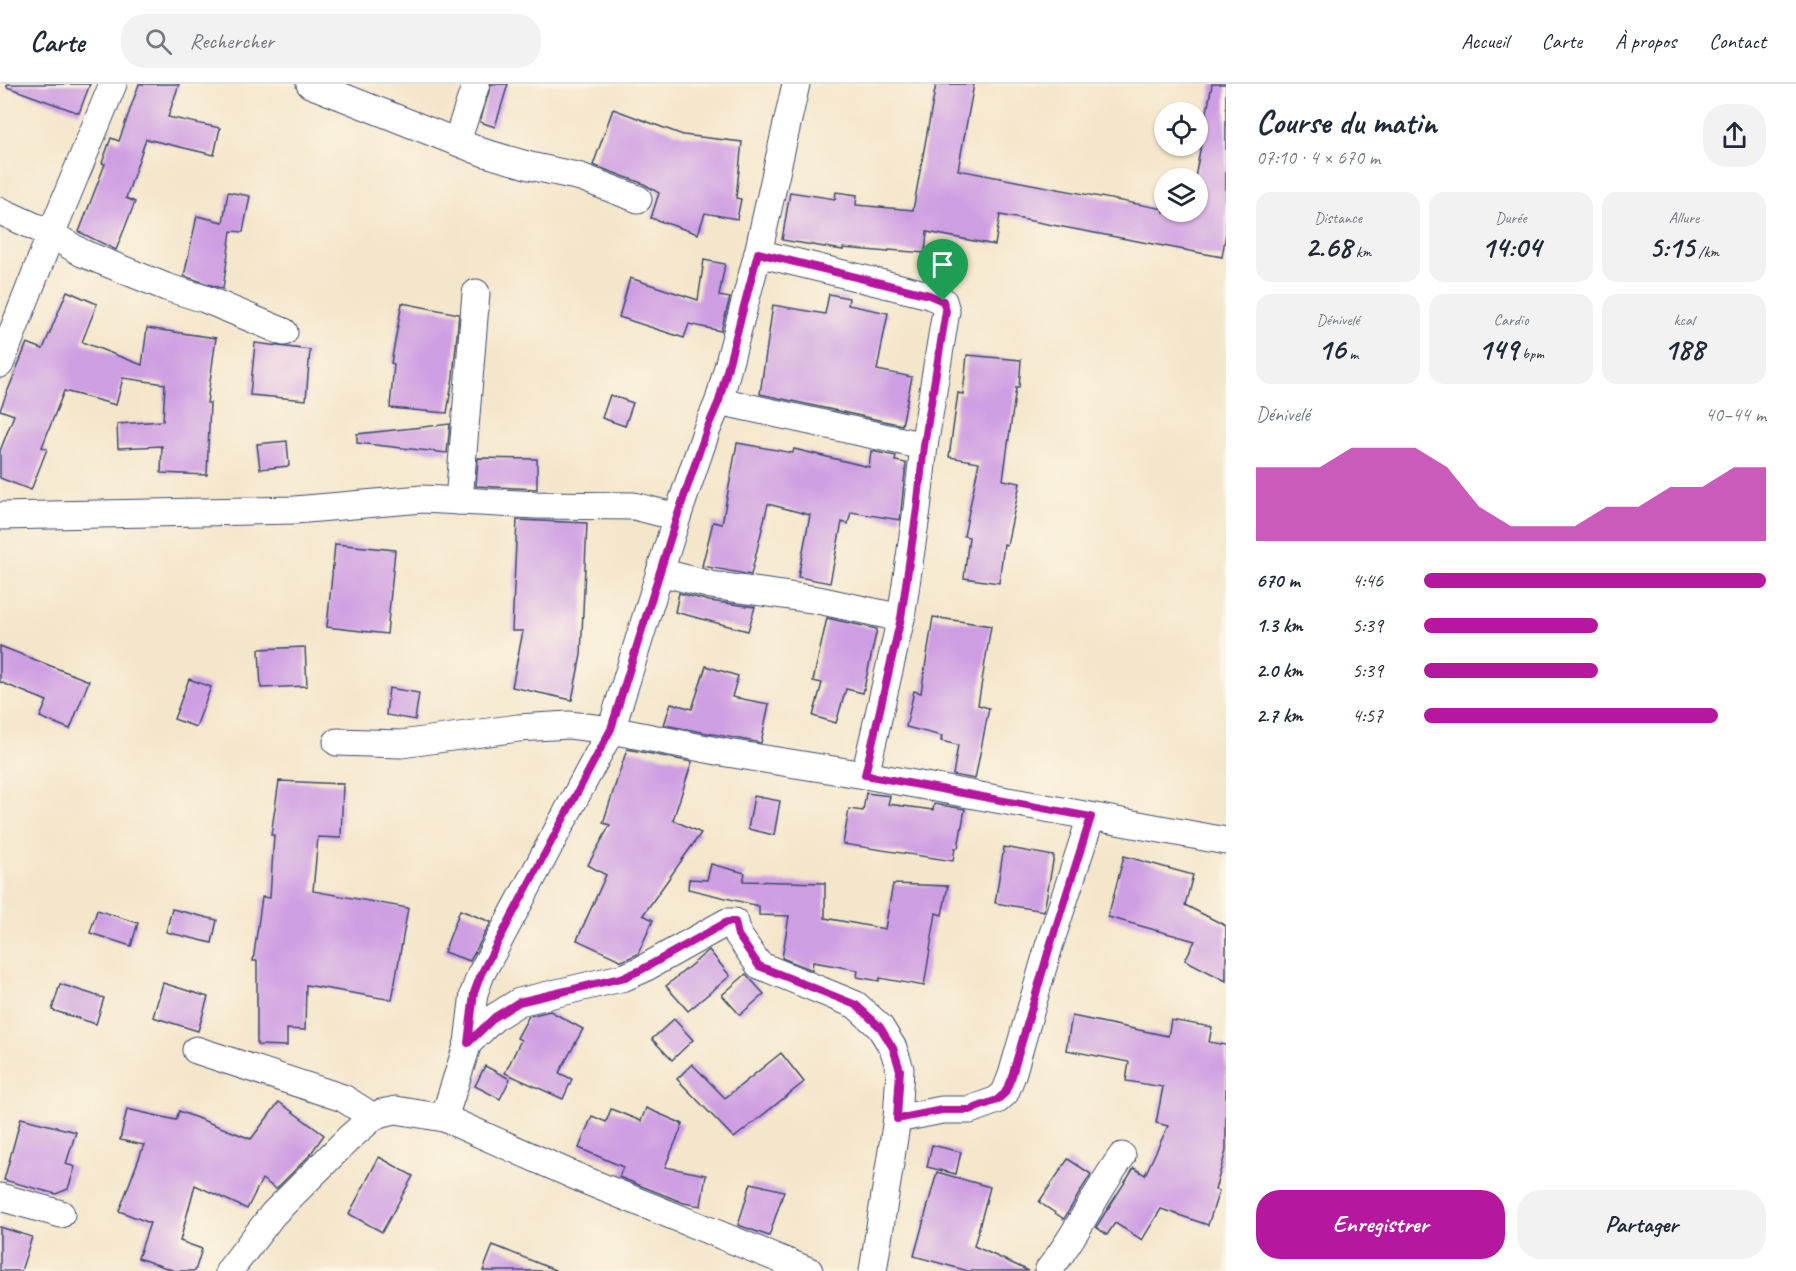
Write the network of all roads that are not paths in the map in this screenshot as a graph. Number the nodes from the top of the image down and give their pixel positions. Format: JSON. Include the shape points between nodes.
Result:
{"nodes":[{"id":1,"x":113,"y":84,"type":"edge"},
{"id":2,"x":309,"y":84,"type":"edge"},
{"id":3,"x":476,"y":84,"type":"edge"},
{"id":4,"x":796,"y":84,"type":"edge"},
{"id":5,"x":457,"y":141,"type":"junction"},
{"id":6,"x":638,"y":199,"type":"dead end"},
{"id":7,"x":0,"y":211,"type":"edge"},
{"id":8,"x":51,"y":234,"type":"junction"},
{"id":9,"x":758,"y":253,"type":"junction"},
{"id":10,"x":476,"y":294,"type":"dead end"},
{"id":11,"x":284,"y":332,"type":"dead end"},
{"id":12,"x":0,"y":364,"type":"edge"},
{"id":13,"x":719,"y":401,"type":"junction"},
{"id":14,"x":924,"y":446,"type":"junction"},
{"id":15,"x":459,"y":501,"type":"junction"},
{"id":16,"x":0,"y":516,"type":"edge"},
{"id":17,"x":677,"y":517,"type":"junction"},
{"id":18,"x":660,"y":572,"type":"junction"},
{"id":19,"x":901,"y":618,"type":"junction"},
{"id":20,"x":611,"y":729,"type":"junction"},
{"id":21,"x":337,"y":742,"type":"dead end"},
{"id":22,"x":865,"y":775,"type":"junction"},
{"id":23,"x":1091,"y":817,"type":"junction"},
{"id":24,"x":1226,"y":841,"type":"edge"},
{"id":25,"x":468,"y":1043,"type":"junction"},
{"id":26,"x":196,"y":1050,"type":"dead end"},
{"id":27,"x":373,"y":1117,"type":"junction"},
{"id":28,"x":444,"y":1118,"type":"junction"},
{"id":29,"x":897,"y":1119,"type":"junction"},
{"id":30,"x":1122,"y":1156,"type":"dead end"},
{"id":31,"x":0,"y":1197,"type":"edge"},
{"id":32,"x":61,"y":1215,"type":"dead end"},
{"id":33,"x":229,"y":1271,"type":"edge"},
{"id":34,"x":809,"y":1271,"type":"edge"},
{"id":35,"x":873,"y":1271,"type":"edge"},
{"id":36,"x":1048,"y":1271,"type":"edge"}],
"edges":[{"from":1,"to":8,"type":"street"},
{"from":2,"to":5,"type":"street"},
{"from":3,"to":5,"type":"street"},
{"from":4,"to":9,"type":"street"},
{"from":5,"to":6,"type":"street","via":[[530,166],[581,177]]},
{"from":7,"to":8,"type":"street"},
{"from":8,"to":11,"type":"street","via":[[82,253]]},
{"from":8,"to":12,"type":"street"},
{"from":9,"to":13,"type":"street"},
{"from":9,"to":14,"type":"street","via":[[943,301],[946,311]]},
{"from":10,"to":15,"type":"street"},
{"from":13,"to":14,"type":"street"},
{"from":13,"to":17,"type":"street"},
{"from":14,"to":19,"type":"street"},
{"from":15,"to":16,"type":"street","via":[[422,499],[295,510]]},
{"from":15,"to":17,"type":"street","via":[[634,506]]},
{"from":17,"to":18,"type":"street"},
{"from":18,"to":19,"type":"street","via":[[711,585],[818,600]]},
{"from":18,"to":20,"type":"street"},
{"from":19,"to":22,"type":"street"},
{"from":20,"to":21,"type":"street","via":[[569,725],[401,744]]},
{"from":20,"to":22,"type":"street"},
{"from":20,"to":25,"type":"street","via":[[481,974],[474,993]]},
{"from":22,"to":23,"type":"street"},
{"from":23,"to":24,"type":"street"},
{"from":23,"to":29,"type":"street","via":[[1005,1093],[970,1110],[942,1110]]},
{"from":25,"to":28,"type":"street"},
{"from":25,"to":29,"type":"street","via":[[495,1017],[519,1002],[625,977],[727,922],[735,922],[738,935],[759,966],[856,1005],[880,1027],[900,1070]]},
{"from":26,"to":27,"type":"street","via":[[343,1098]]},
{"from":27,"to":28,"type":"street","via":[[396,1110]]},
{"from":27,"to":33,"type":"street","via":[[273,1214]]},
{"from":28,"to":34,"type":"street"},
{"from":29,"to":35,"type":"street"},
{"from":30,"to":36,"type":"street"},
{"from":31,"to":32,"type":"street"}]}
